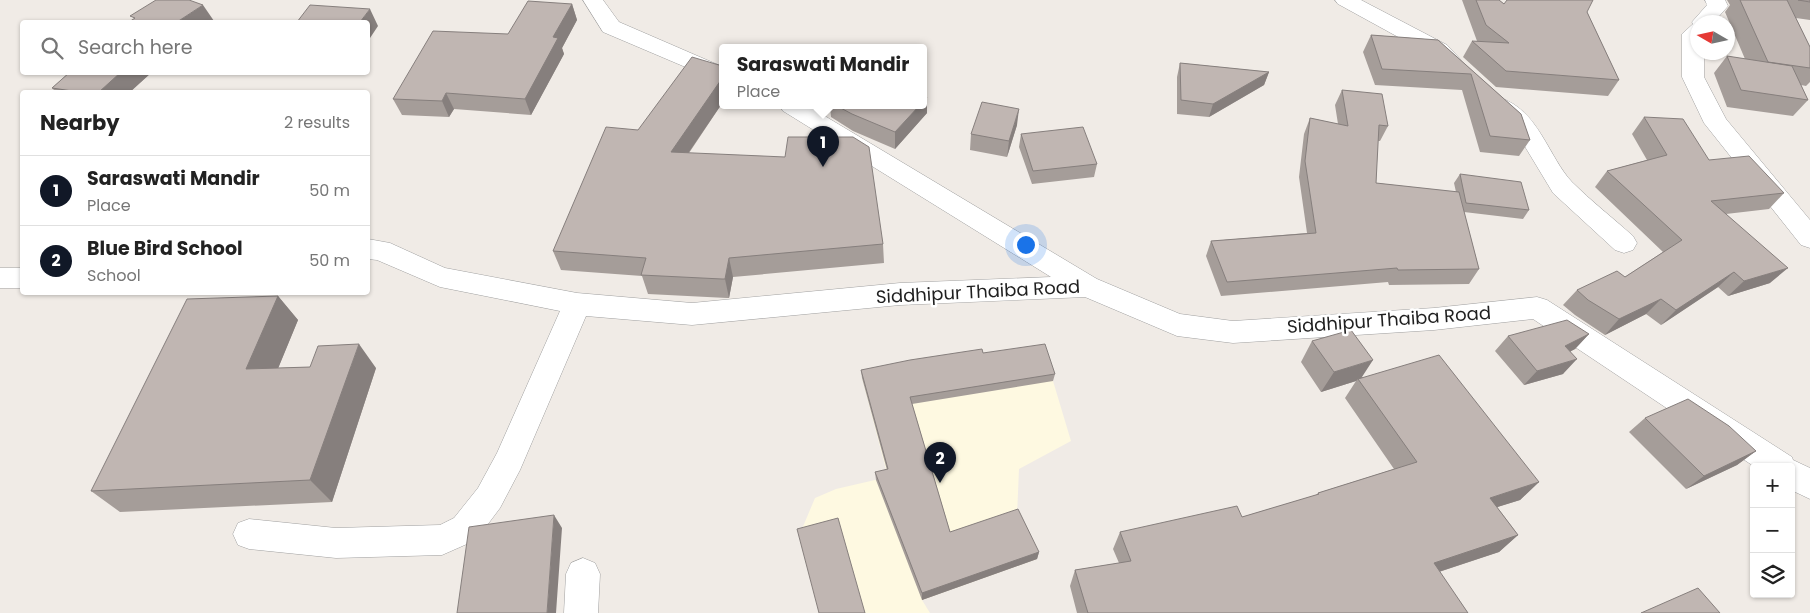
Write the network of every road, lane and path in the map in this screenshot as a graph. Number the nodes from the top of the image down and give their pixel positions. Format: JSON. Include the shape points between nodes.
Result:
{"nodes":[{"id":1,"x":593,"y":0,"type":"edge"},
{"id":2,"x":1345,"y":0,"type":"edge"},
{"id":3,"x":1715,"y":0,"type":"edge"},
{"id":4,"x":1710,"y":15,"type":"edge"},
{"id":5,"x":1693,"y":60,"type":"edge"},
{"id":6,"x":719,"y":74,"type":"edge"},
{"id":7,"x":796,"y":109,"type":"edge"},
{"id":8,"x":1810,"y":238,"type":"edge"},
{"id":9,"x":1624,"y":243,"type":"dead end"},
{"id":10,"x":370,"y":249,"type":"edge"},
{"id":11,"x":0,"y":278,"type":"edge"},
{"id":12,"x":20,"y":278,"type":"edge"},
{"id":13,"x":1087,"y":286,"type":"junction"},
{"id":14,"x":577,"y":304,"type":"junction"},
{"id":15,"x":1775,"y":463,"type":"edge"},
{"id":16,"x":1795,"y":476,"type":"edge"},
{"id":17,"x":1810,"y":485,"type":"edge"},
{"id":18,"x":248,"y":534,"type":"dead end"},
{"id":19,"x":583,"y":574,"type":"dead end"},
{"id":20,"x":581,"y":613,"type":"edge"}],
"edges":[{"from":1,"to":6,"type":"street","via":[[611,27]]},
{"from":2,"to":9,"type":"street","via":[[1439,50],[1526,129],[1562,187]]},
{"from":3,"to":4,"type":"street","via":[[1718,6]]},
{"from":5,"to":8,"type":"street","via":[[1693,77],[1716,123]]},
{"from":7,"to":13,"type":"street"},
{"from":10,"to":14,"type":"street","name":"Siddhipur Thaiba Road","via":[[381,250],[440,277]]},
{"from":11,"to":12,"type":"street"},
{"from":13,"to":14,"type":"street","name":"Siddhipur Thaiba Road","via":[[900,294],[692,314]]},
{"from":13,"to":15,"type":"street","name":"Siddhipur Thaiba Road","via":[[1177,325],[1233,332],[1434,319],[1537,308]]},
{"from":14,"to":18,"type":"street","via":[[509,460],[489,498],[465,529],[442,540],[336,543]]},
{"from":16,"to":17,"type":"street"},
{"from":19,"to":20,"type":"street"}]}
